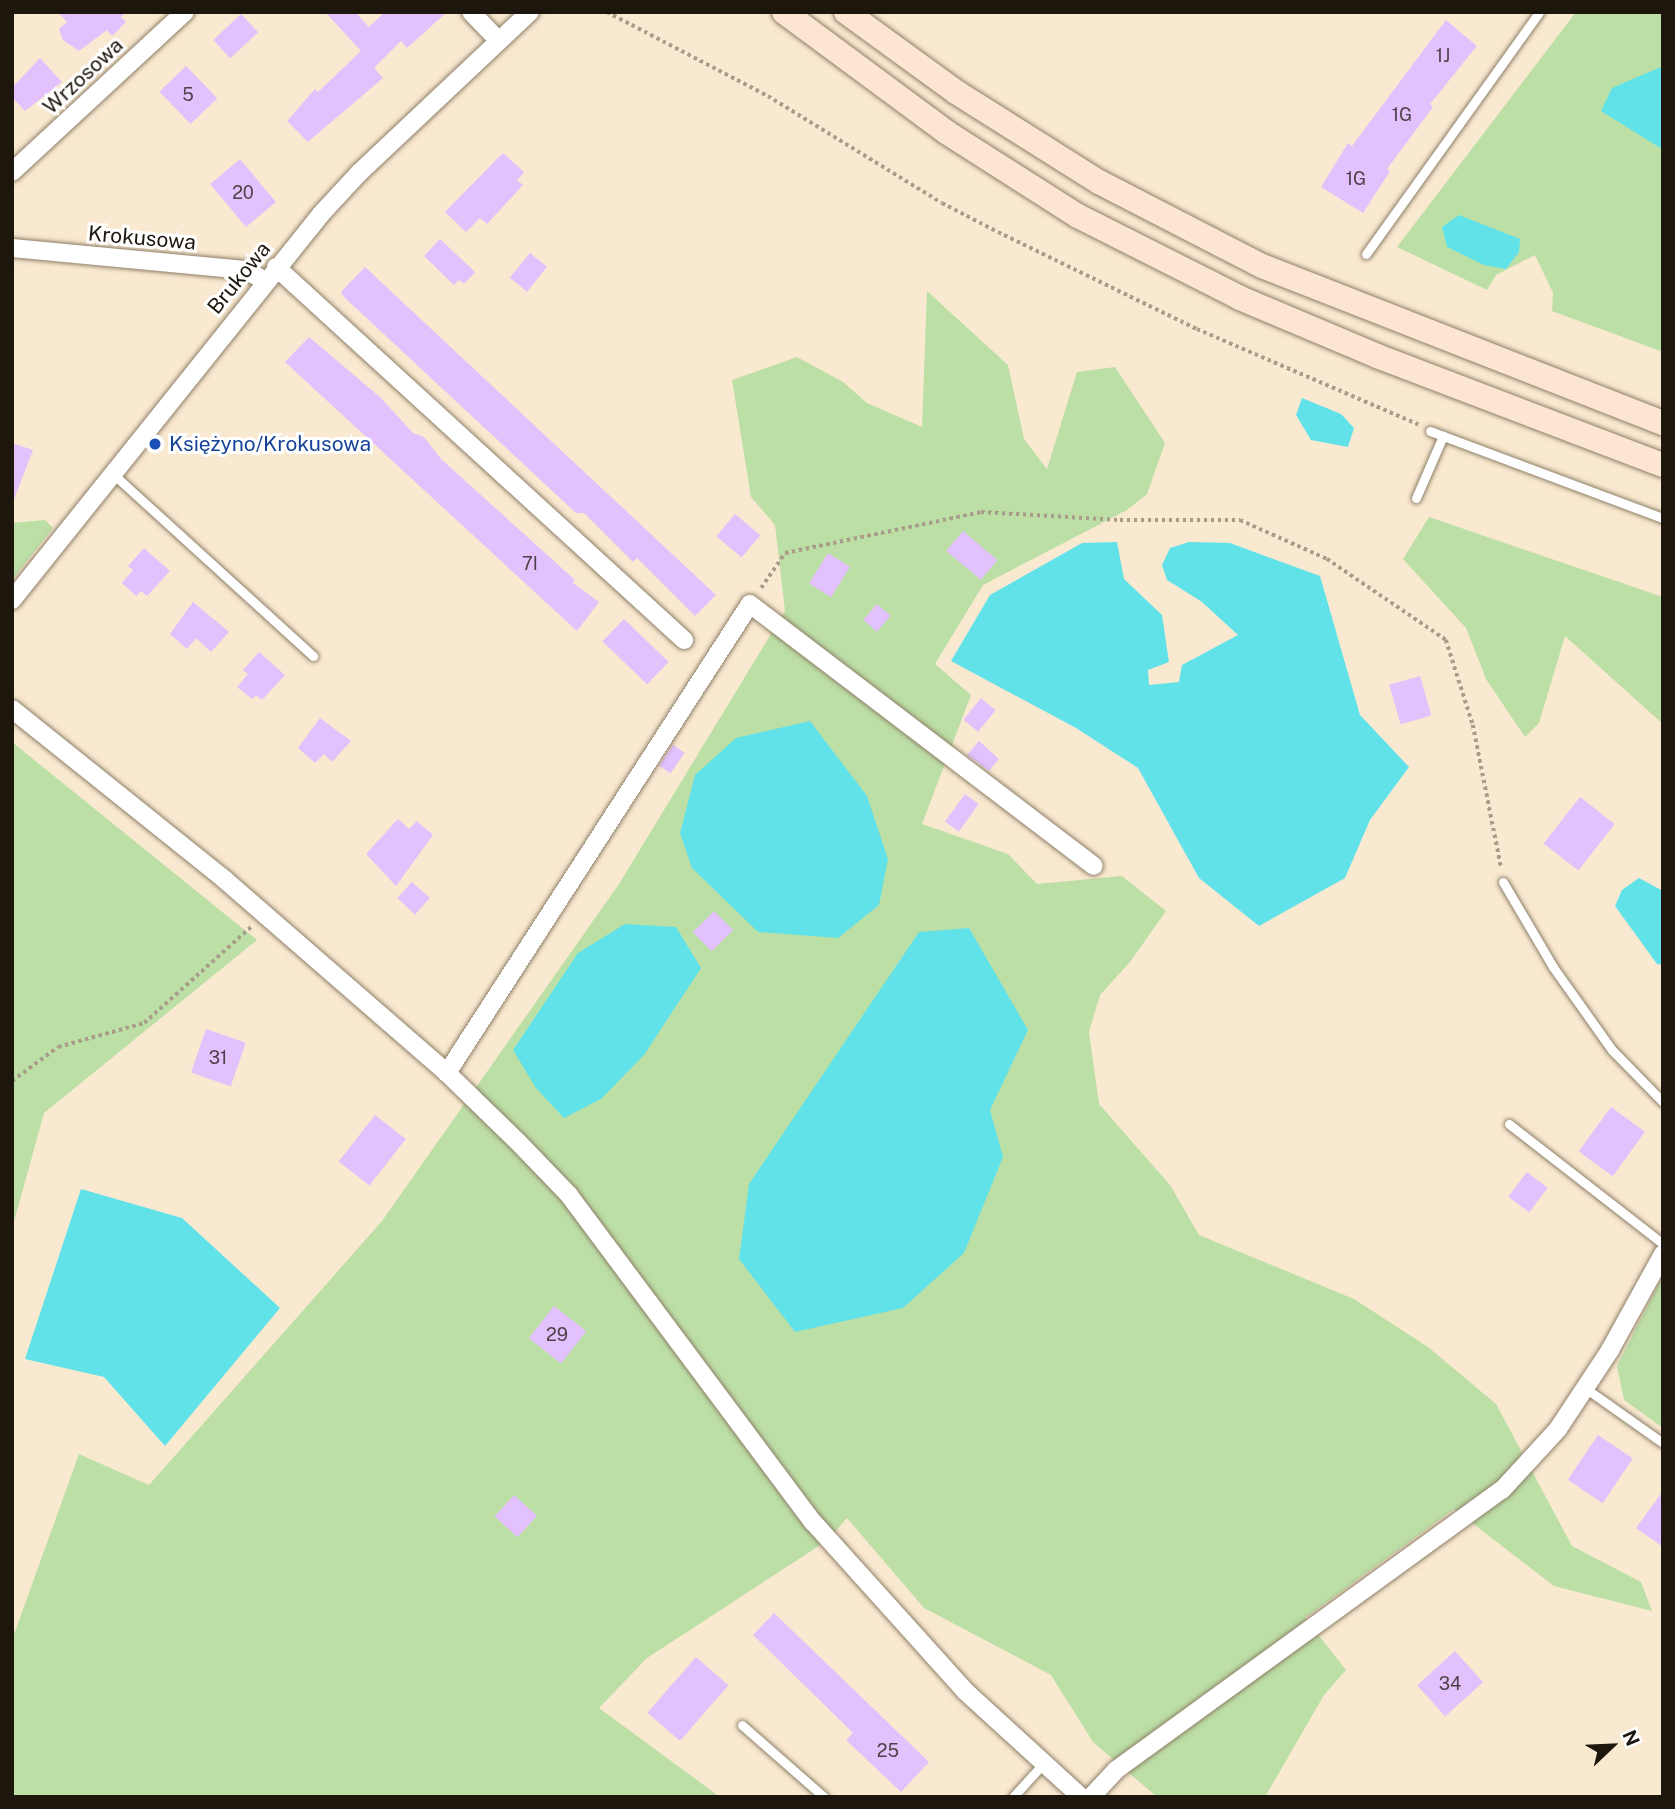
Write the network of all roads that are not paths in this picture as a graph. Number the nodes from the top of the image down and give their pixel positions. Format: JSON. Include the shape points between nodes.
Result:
{"nodes":[{"id":1,"x":185,"y":12,"type":"edge"},
{"id":2,"x":471,"y":12,"type":"edge"},
{"id":3,"x":530,"y":12,"type":"edge"},
{"id":4,"x":784,"y":12,"type":"edge"},
{"id":5,"x":846,"y":12,"type":"edge"},
{"id":6,"x":1539,"y":12,"type":"edge"},
{"id":7,"x":499,"y":41,"type":"junction"},
{"id":8,"x":12,"y":172,"type":"edge"},
{"id":9,"x":12,"y":248,"type":"edge"},
{"id":10,"x":1366,"y":254,"type":"dead end"},
{"id":11,"x":271,"y":274,"type":"junction"},
{"id":12,"x":1663,"y":423,"type":"edge"},
{"id":13,"x":1430,"y":431,"type":"road end"},
{"id":14,"x":1443,"y":436,"type":"junction"},
{"id":15,"x":1663,"y":464,"type":"edge"},
{"id":16,"x":112,"y":472,"type":"junction"},
{"id":17,"x":1416,"y":498,"type":"dead end"},
{"id":18,"x":1663,"y":518,"type":"edge"},
{"id":19,"x":12,"y":600,"type":"edge"},
{"id":20,"x":684,"y":640,"type":"dead end"},
{"id":21,"x":313,"y":656,"type":"dead end"},
{"id":22,"x":12,"y":709,"type":"edge"},
{"id":23,"x":1094,"y":866,"type":"dead end"},
{"id":24,"x":1503,"y":882,"type":"road end"},
{"id":25,"x":447,"y":1073,"type":"junction"},
{"id":26,"x":1663,"y":1102,"type":"edge"},
{"id":27,"x":1509,"y":1124,"type":"dead end"},
{"id":28,"x":1663,"y":1244,"type":"edge"},
{"id":29,"x":1663,"y":1254,"type":"edge"},
{"id":30,"x":1585,"y":1388,"type":"junction"},
{"id":31,"x":1663,"y":1443,"type":"edge"},
{"id":32,"x":742,"y":1725,"type":"dead end"},
{"id":33,"x":1042,"y":1765,"type":"junction"},
{"id":34,"x":824,"y":1797,"type":"edge"},
{"id":35,"x":1013,"y":1797,"type":"edge"},
{"id":36,"x":1081,"y":1797,"type":"edge"},
{"id":37,"x":1091,"y":1797,"type":"edge"}],
"edges":[{"from":1,"to":8,"type":"street","name":"Wrzosowa"},
{"from":2,"to":7,"type":"street"},
{"from":3,"to":7,"type":"street","name":"Brukowa"},
{"from":4,"to":15,"type":"main road","via":[[946,131],[1078,216],[1253,303]]},
{"from":5,"to":12,"type":"main road","via":[[956,92],[1100,182],[1262,266]]},
{"from":6,"to":10,"type":"lane"},
{"from":7,"to":11,"type":"street","name":"Brukowa","via":[[359,173]]},
{"from":9,"to":11,"type":"street","name":"Krokusowa"},
{"from":11,"to":16,"type":"street","name":"Brukowa"},
{"from":11,"to":20,"type":"street"},
{"from":13,"to":14,"type":"lane"},
{"from":14,"to":17,"type":"lane"},
{"from":14,"to":18,"type":"lane"},
{"from":16,"to":19,"type":"street","name":"Brukowa"},
{"from":16,"to":21,"type":"lane"},
{"from":22,"to":25,"type":"street","via":[[224,879]]},
{"from":23,"to":25,"type":"street","via":[[750,604]]},
{"from":24,"to":26,"type":"lane","via":[[1553,967],[1612,1050]]},
{"from":25,"to":33,"type":"street","via":[[569,1195],[821,1531],[956,1681]]},
{"from":27,"to":28,"type":"lane"},
{"from":29,"to":30,"type":"street"},
{"from":30,"to":31,"type":"lane"},
{"from":30,"to":37,"type":"street","via":[[1558,1429],[1502,1490],[1116,1770]]},
{"from":32,"to":34,"type":"lane"},
{"from":33,"to":35,"type":"lane"},
{"from":33,"to":36,"type":"street"}]}
